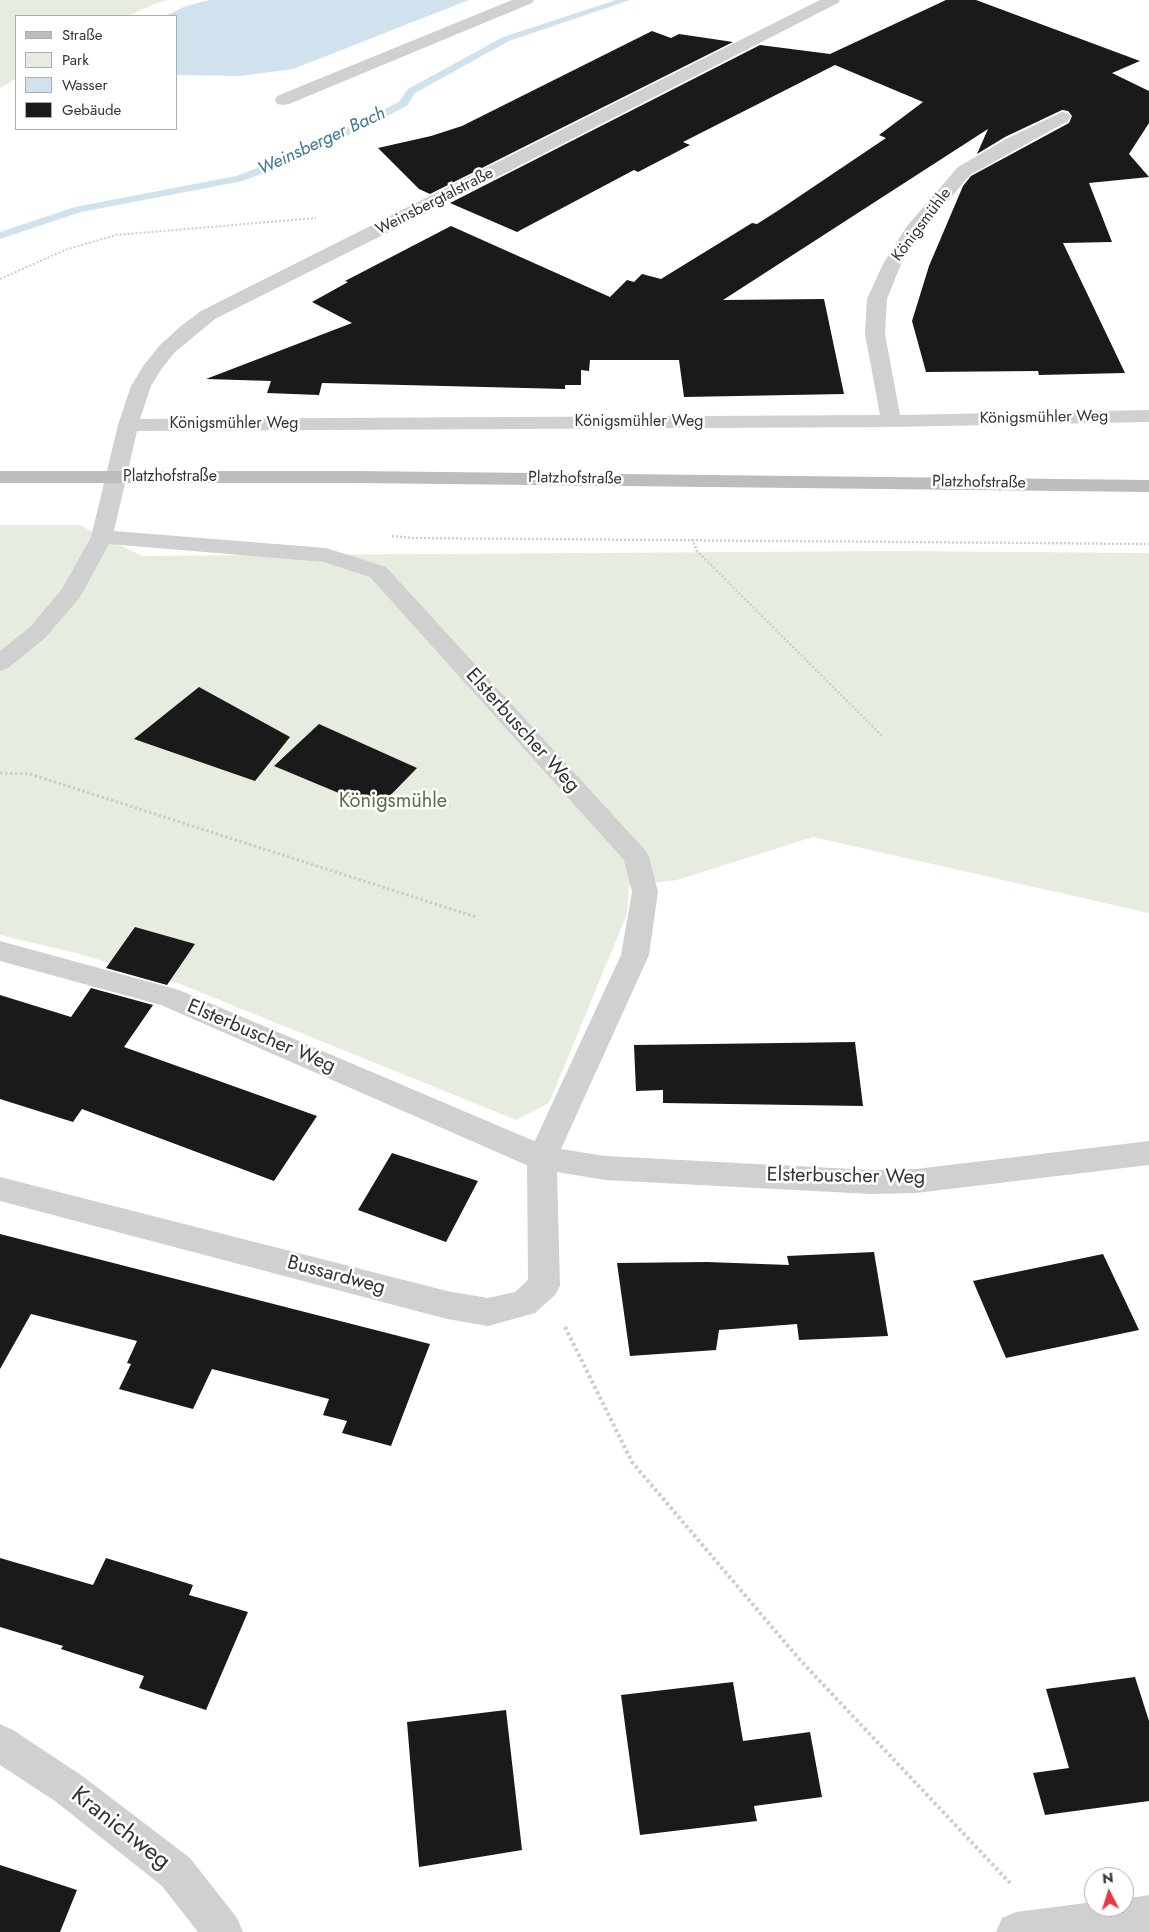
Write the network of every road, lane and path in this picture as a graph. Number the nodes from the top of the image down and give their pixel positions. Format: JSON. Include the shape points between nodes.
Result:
{"nodes":[{"id":1,"x":526,"y":0,"type":"edge"},
{"id":2,"x":832,"y":0,"type":"edge"},
{"id":3,"x":283,"y":100,"type":"dead end"},
{"id":4,"x":1062,"y":117,"type":"dead end"},
{"id":5,"x":323,"y":217,"type":"dead end"},
{"id":6,"x":0,"y":279,"type":"edge"},
{"id":7,"x":1149,"y":416,"type":"edge"},
{"id":8,"x":891,"y":421,"type":"junction"},
{"id":9,"x":128,"y":425,"type":"junction"},
{"id":10,"x":0,"y":477,"type":"edge"},
{"id":11,"x":118,"y":477,"type":"junction"},
{"id":12,"x":1149,"y":486,"type":"edge"},
{"id":13,"x":382,"y":534,"type":"dead end"},
{"id":14,"x":102,"y":537,"type":"junction"},
{"id":15,"x":692,"y":539,"type":"junction"},
{"id":16,"x":1149,"y":544,"type":"edge"},
{"id":17,"x":0,"y":663,"type":"edge"},
{"id":18,"x":882,"y":736,"type":"dead end"},
{"id":19,"x":0,"y":773,"type":"edge"},
{"id":20,"x":476,"y":917,"type":"dead end"},
{"id":21,"x":0,"y":951,"type":"edge"},
{"id":22,"x":1149,"y":1153,"type":"edge"},
{"id":23,"x":542,"y":1158,"type":"junction"},
{"id":24,"x":0,"y":1189,"type":"edge"},
{"id":25,"x":544,"y":1286,"type":"junction"},
{"id":26,"x":0,"y":1743,"type":"edge"},
{"id":27,"x":1149,"y":1914,"type":"edge"},
{"id":28,"x":1034,"y":1929,"type":"edge"},
{"id":29,"x":223,"y":1932,"type":"edge"}],
"edges":[{"from":1,"to":3,"type":"street"},
{"from":2,"to":9,"type":"street","name":"Weinsbergtalstraße","via":[[208,316],[166,349],[151,369],[135,401]]},
{"from":4,"to":8,"type":"street","name":"Königsmühle","via":[[964,171],[914,230],[892,264],[877,299],[875,334]]},
{"from":5,"to":6,"type":"path","via":[[116,235],[65,250]]},
{"from":7,"to":8,"type":"street","name":"Königsmühler Weg"},
{"from":8,"to":9,"type":"street","name":"Königsmühler Weg"},
{"from":9,"to":11,"type":"street","name":"Weinsbergtalstraße"},
{"from":10,"to":11,"type":"main road","name":"Platzhofstraße"},
{"from":11,"to":12,"type":"main road","name":"Platzhofstraße"},
{"from":11,"to":14,"type":"street","name":"Weinsbergtalstraße"},
{"from":13,"to":15,"type":"path","via":[[412,538]]},
{"from":14,"to":17,"type":"street","name":"Weinsbergtalstraße","via":[[72,592],[38,632]]},
{"from":14,"to":23,"type":"street","name":"Elsterbuscher Weg","via":[[326,554],[378,572],[636,857],[645,892],[635,955]]},
{"from":15,"to":16,"type":"path"},
{"from":15,"to":18,"type":"path","via":[[697,551]]},
{"from":19,"to":20,"type":"path","via":[[30,774]]},
{"from":21,"to":23,"type":"street","name":"Elsterbuscher Weg","via":[[169,997]]},
{"from":22,"to":23,"type":"street","name":"Elsterbuscher Weg","via":[[916,1181],[871,1182],[605,1168]]},
{"from":23,"to":25,"type":"street"},
{"from":24,"to":25,"type":"street","name":"Bussardweg","via":[[447,1305],[488,1312],[524,1303]]},
{"from":25,"to":28,"type":"path","via":[[632,1462]]},
{"from":26,"to":29,"type":"street","name":"Kranichweg","via":[[68,1788],[176,1872]]},
{"from":27,"to":28,"type":"street"}]}
